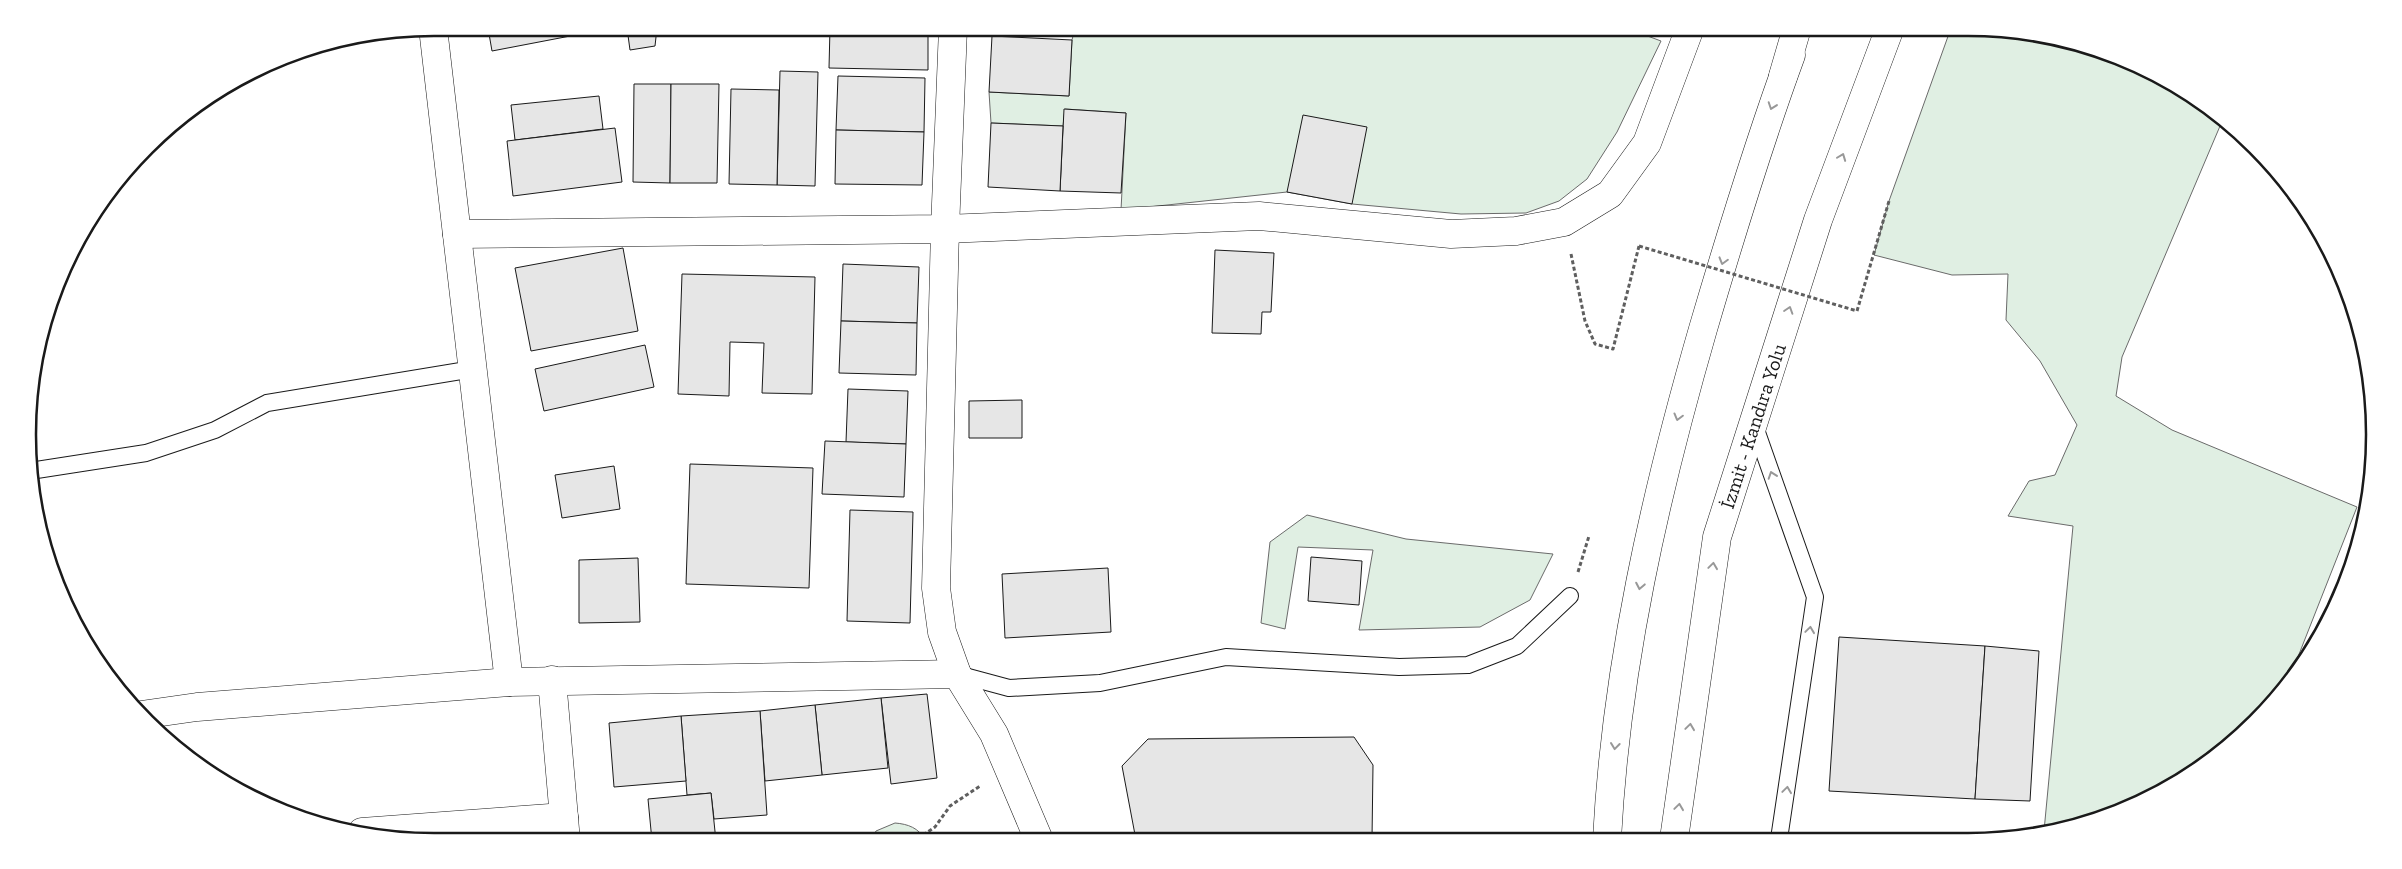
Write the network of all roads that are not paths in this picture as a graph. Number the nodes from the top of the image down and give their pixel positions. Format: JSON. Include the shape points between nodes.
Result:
{"nodes":[{"id":1,"x":434,"y":36,"type":"edge"},
{"id":2,"x":953,"y":36,"type":"edge"},
{"id":3,"x":1687,"y":36,"type":"edge"},
{"id":4,"x":1796,"y":36,"type":"edge"},
{"id":5,"x":1887,"y":36,"type":"edge"},
{"id":6,"x":945,"y":229,"type":"junction"},
{"id":7,"x":457,"y":234,"type":"junction"},
{"id":8,"x":473,"y":369,"type":"junction"},
{"id":9,"x":1754,"y":422,"type":"junction"},
{"id":10,"x":38,"y":470,"type":"edge"},
{"id":11,"x":1570,"y":596,"type":"road end"},
{"id":12,"x":957,"y":674,"type":"junction"},
{"id":13,"x":552,"y":680,"type":"junction"},
{"id":14,"x":509,"y":682,"type":"junction"},
{"id":15,"x":151,"y":713,"type":"edge"},
{"id":16,"x":565,"y":829,"type":"edge"},
{"id":17,"x":403,"y":831,"type":"edge"},
{"id":18,"x":1036,"y":833,"type":"edge"},
{"id":19,"x":1607,"y":833,"type":"edge"},
{"id":20,"x":1675,"y":833,"type":"edge"},
{"id":21,"x":1781,"y":833,"type":"edge"}],
"edges":[{"from":1,"to":7,"type":"main road"},
{"from":2,"to":6,"type":"main road"},
{"from":3,"to":6,"type":"main road","via":[[1647,143],[1610,194],[1564,222],[1516,231],[1451,234],[1259,216]]},
{"from":4,"to":19,"type":"main road","one_way":true,"via":[[1743,191],[1677,420],[1627,652]]},
{"from":9,"to":5,"type":"main road","name":"İzmit - Kandıra Yolu","one_way":true,"via":[[1818,220]]},
{"from":6,"to":7,"type":"main road"},
{"from":6,"to":12,"type":"main road","via":[[936,588],[942,632]]},
{"from":7,"to":8,"type":"main road"},
{"from":8,"to":10,"type":"lane","via":[[267,403],[215,430],[146,452]]},
{"from":8,"to":14,"type":"main road"},
{"from":20,"to":9,"type":"main road","name":"İzmit - Kandıra Yolu","one_way":true,"via":[[1717,537]]},
{"from":21,"to":9,"type":"lane","one_way":true,"via":[[1815,597]]},
{"from":11,"to":12,"type":"lane","via":[[1517,646],[1468,666],[1399,667],[1226,657],[1100,683],[1009,688]]},
{"from":12,"to":13,"type":"main road"},
{"from":12,"to":18,"type":"main road","via":[[994,734]]},
{"from":13,"to":14,"type":"main road"},
{"from":13,"to":16,"type":"main road"},
{"from":14,"to":15,"type":"main road","via":[[197,706]]},
{"from":16,"to":17,"type":"main road"}]}
